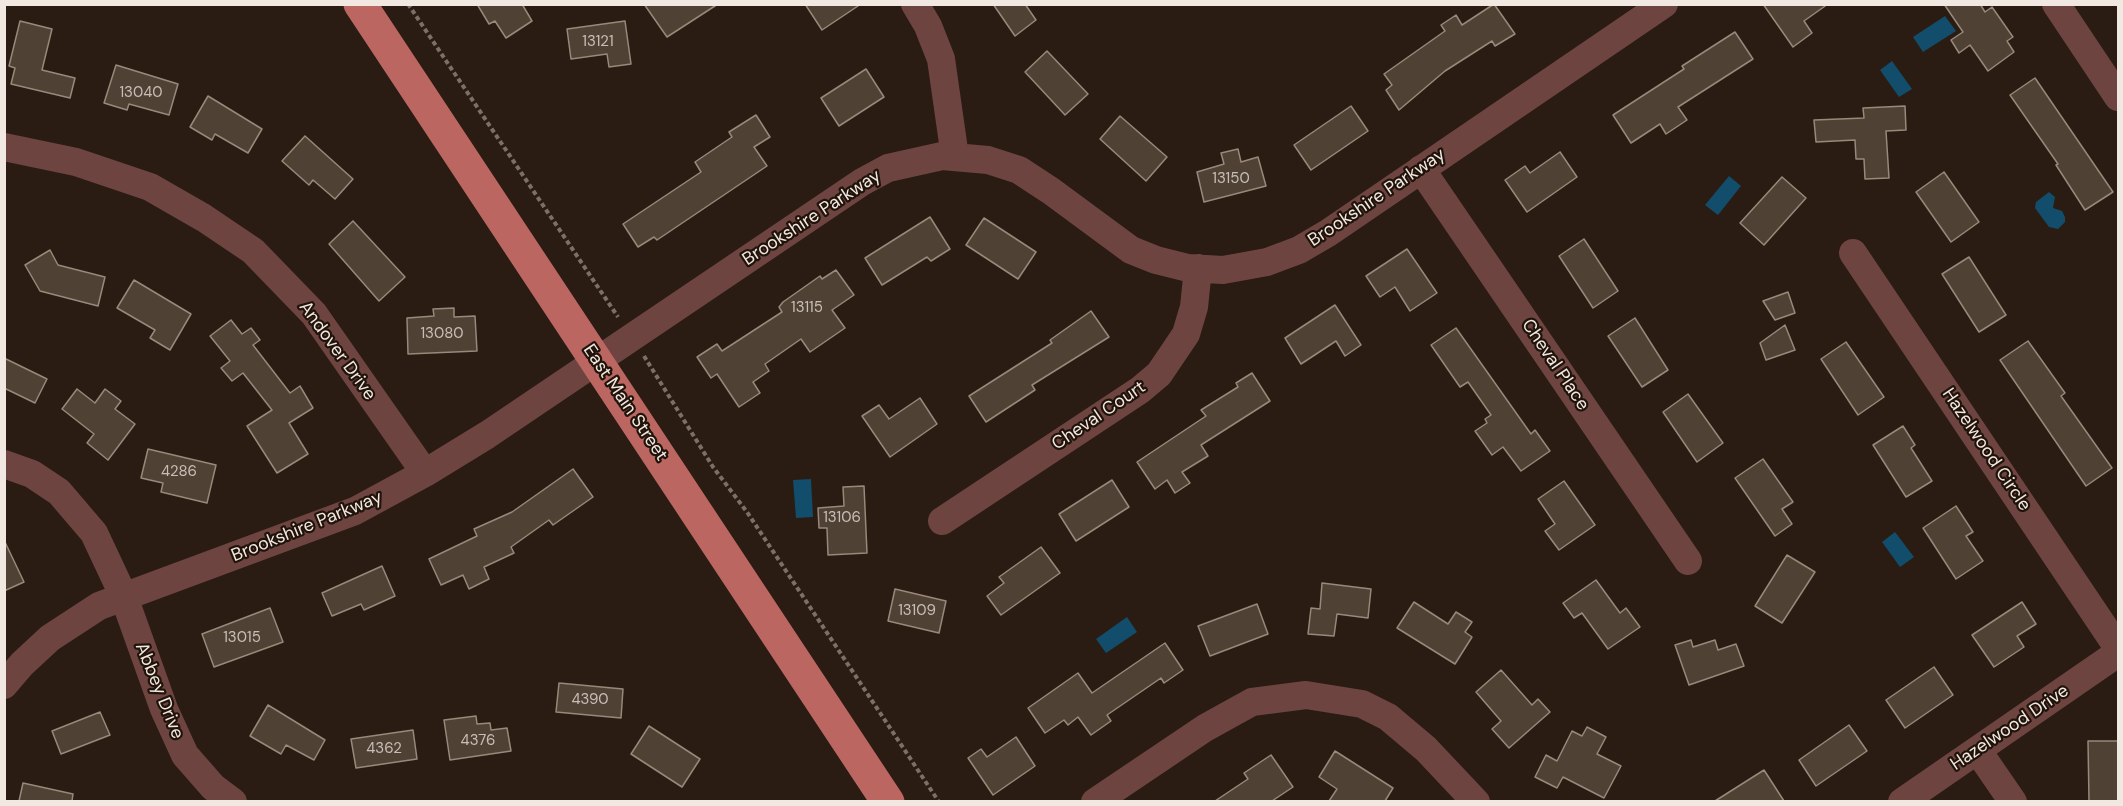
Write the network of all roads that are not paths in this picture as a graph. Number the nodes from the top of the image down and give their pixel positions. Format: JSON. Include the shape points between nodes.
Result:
{"nodes":[{"id":1,"x":360,"y":4,"type":"edge"},
{"id":2,"x":915,"y":4,"type":"edge"},
{"id":3,"x":1664,"y":4,"type":"edge"},
{"id":4,"x":2056,"y":4,"type":"edge"},
{"id":5,"x":2118,"y":97,"type":"edge"},
{"id":6,"x":4,"y":147,"type":"edge"},
{"id":7,"x":955,"y":157,"type":"junction"},
{"id":8,"x":1421,"y":170,"type":"junction"},
{"id":9,"x":1853,"y":253,"type":"dead end"},
{"id":10,"x":1198,"y":268,"type":"junction"},
{"id":11,"x":597,"y":361,"type":"junction"},
{"id":12,"x":4,"y":464,"type":"edge"},
{"id":13,"x":424,"y":473,"type":"junction"},
{"id":14,"x":942,"y":521,"type":"dead end"},
{"id":15,"x":1688,"y":561,"type":"dead end"},
{"id":16,"x":124,"y":597,"type":"junction"},
{"id":17,"x":2118,"y":648,"type":"edge"},
{"id":18,"x":2118,"y":654,"type":"edge"},
{"id":19,"x":4,"y":685,"type":"edge"},
{"id":20,"x":1978,"y":751,"type":"junction"},
{"id":21,"x":233,"y":801,"type":"edge"},
{"id":22,"x":888,"y":801,"type":"edge"},
{"id":23,"x":1095,"y":801,"type":"edge"},
{"id":24,"x":1476,"y":801,"type":"edge"},
{"id":25,"x":1902,"y":801,"type":"edge"},
{"id":26,"x":2013,"y":801,"type":"edge"}],
"edges":[{"from":1,"to":11,"type":"main road","name":"East Main Street"},
{"from":2,"to":7,"type":"street","via":[[941,59]]},
{"from":3,"to":8,"type":"street","name":"Brookshire Parkway"},
{"from":4,"to":5,"type":"street"},
{"from":6,"to":13,"type":"street","name":"Andover Drive","via":[[76,162],[150,187],[253,251],[314,314]]},
{"from":7,"to":10,"type":"street","name":"Brookshire Parkway","via":[[988,160],[1019,170],[1131,250],[1156,260]]},
{"from":7,"to":11,"type":"street","name":"Brookshire Parkway","via":[[917,160],[888,168],[862,182]]},
{"from":8,"to":10,"type":"street","name":"Brookshire Parkway","via":[[1299,250],[1267,262],[1223,270]]},
{"from":8,"to":15,"type":"street","name":"Cheval Place"},
{"from":9,"to":17,"type":"street","name":"Hazelwood Circle"},
{"from":10,"to":14,"type":"street","name":"Cheval Court","via":[[1194,307],[1186,334],[1159,374]]},
{"from":11,"to":13,"type":"street","name":"Brookshire Parkway"},
{"from":11,"to":22,"type":"main road","name":"East Main Street"},
{"from":12,"to":16,"type":"street","name":"Abbey Drive","via":[[32,474],[77,510],[94,533]]},
{"from":13,"to":16,"type":"street","name":"Brookshire Parkway","via":[[354,511]]},
{"from":16,"to":19,"type":"street","name":"Brookshire Parkway","via":[[99,606],[50,638]]},
{"from":16,"to":21,"type":"street","name":"Abbey Drive","via":[[164,709],[185,755],[213,787]]},
{"from":18,"to":20,"type":"street","name":"Hazelwood Drive"},
{"from":20,"to":25,"type":"street","name":"Hazelwood Drive"},
{"from":20,"to":26,"type":"street"},
{"from":23,"to":24,"type":"street","via":[[1205,728],[1252,702],[1306,695],[1362,704],[1388,717],[1426,749]]}]}
